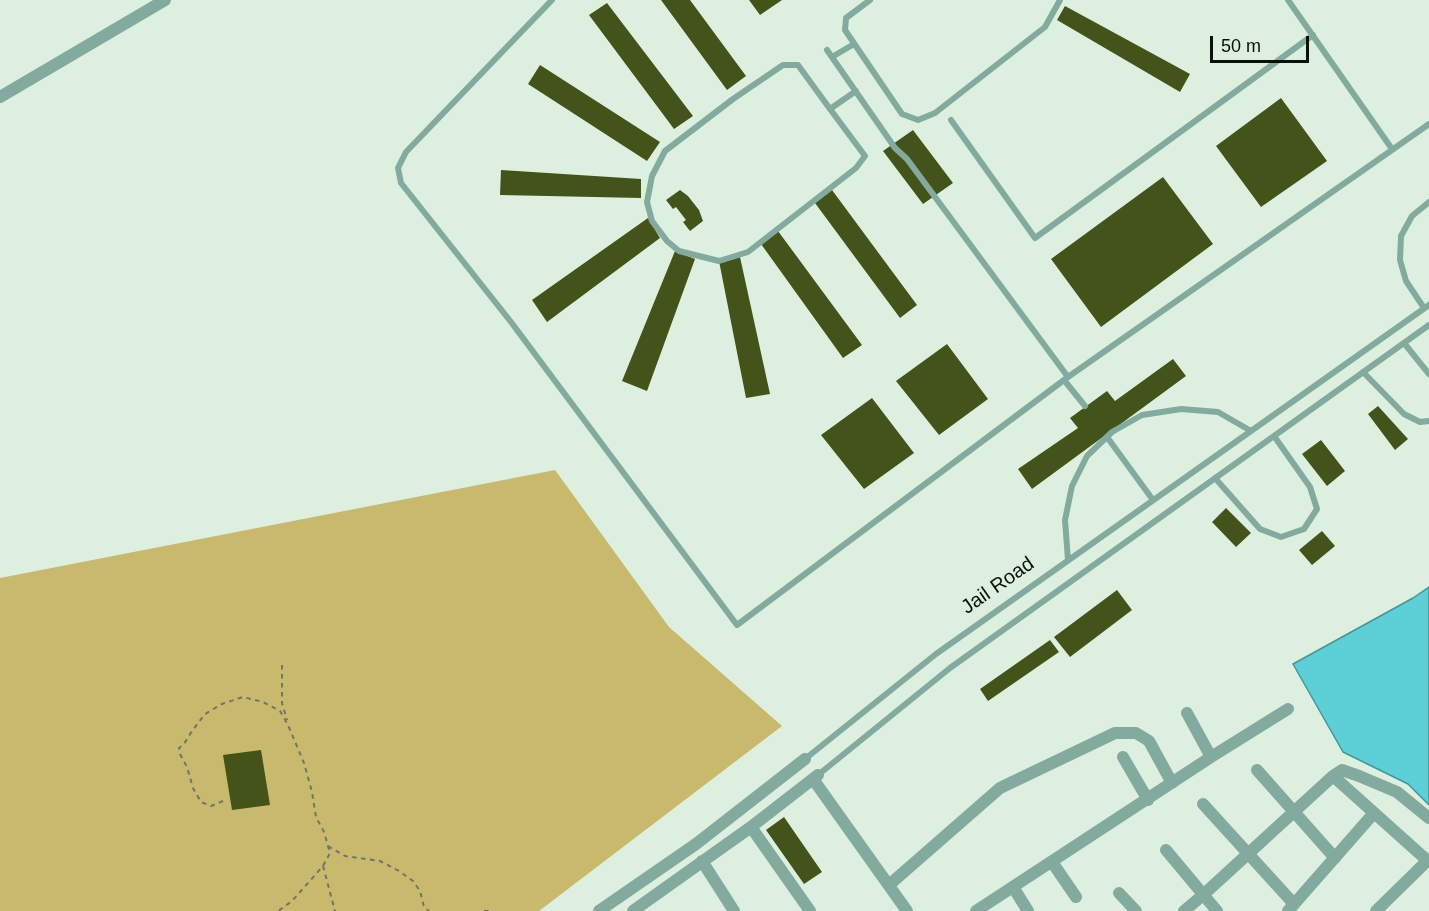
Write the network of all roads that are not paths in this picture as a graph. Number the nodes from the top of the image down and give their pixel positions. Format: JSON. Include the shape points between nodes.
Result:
{"nodes":[{"id":1,"x":165,"y":0,"type":"edge"},
{"id":2,"x":552,"y":0,"type":"edge"},
{"id":3,"x":870,"y":0,"type":"edge"},
{"id":4,"x":1060,"y":0,"type":"edge"},
{"id":5,"x":1288,"y":0,"type":"edge"},
{"id":6,"x":148,"y":4,"type":"edge"},
{"id":7,"x":1313,"y":35,"type":"junction"},
{"id":8,"x":854,"y":44,"type":"junction"},
{"id":9,"x":827,"y":50,"type":"dead end"},
{"id":10,"x":832,"y":57,"type":"junction"},
{"id":11,"x":856,"y":91,"type":"junction"},
{"id":12,"x":0,"y":97,"type":"edge"},
{"id":13,"x":830,"y":109,"type":"junction"},
{"id":14,"x":951,"y":120,"type":"dead end"},
{"id":15,"x":1429,"y":124,"type":"edge"},
{"id":16,"x":1392,"y":149,"type":"junction"},
{"id":17,"x":1429,"y":202,"type":"edge"},
{"id":18,"x":1426,"y":306,"type":"edge"},
{"id":19,"x":1429,"y":324,"type":"edge"},
{"id":20,"x":1404,"y":343,"type":"junction"},
{"id":21,"x":1363,"y":372,"type":"junction"},
{"id":22,"x":1429,"y":374,"type":"edge"},
{"id":23,"x":1066,"y":379,"type":"junction"},
{"id":24,"x":1085,"y":406,"type":"dead end"},
{"id":25,"x":1429,"y":421,"type":"edge"},
{"id":26,"x":1251,"y":431,"type":"junction"},
{"id":27,"x":1274,"y":436,"type":"junction"},
{"id":28,"x":1107,"y":437,"type":"junction"},
{"id":29,"x":1215,"y":478,"type":"junction"},
{"id":30,"x":1153,"y":500,"type":"junction"},
{"id":31,"x":1068,"y":560,"type":"junction"},
{"id":32,"x":1288,"y":709,"type":"dead end"},
{"id":33,"x":1187,"y":713,"type":"dead end"},
{"id":34,"x":1211,"y":757,"type":"junction"},
{"id":35,"x":1123,"y":758,"type":"dead end"},
{"id":36,"x":805,"y":759,"type":"joint"},
{"id":37,"x":1257,"y":770,"type":"dead end"},
{"id":38,"x":1333,"y":776,"type":"junction"},
{"id":39,"x":816,"y":777,"type":"junction"},
{"id":40,"x":1172,"y":783,"type":"junction"},
{"id":41,"x":1148,"y":800,"type":"junction"},
{"id":42,"x":1203,"y":804,"type":"dead end"},
{"id":43,"x":1294,"y":812,"type":"junction"},
{"id":44,"x":1374,"y":813,"type":"junction"},
{"id":45,"x":1429,"y":818,"type":"edge"},
{"id":46,"x":751,"y":827,"type":"junction"},
{"id":47,"x":1166,"y":850,"type":"dead end"},
{"id":48,"x":1248,"y":853,"type":"junction"},
{"id":49,"x":1335,"y":858,"type":"junction"},
{"id":50,"x":702,"y":861,"type":"junction"},
{"id":51,"x":1428,"y":861,"type":"edge"},
{"id":52,"x":1052,"y":862,"type":"junction"},
{"id":53,"x":888,"y":885,"type":"junction"},
{"id":54,"x":1013,"y":887,"type":"junction"},
{"id":55,"x":1119,"y":893,"type":"dead end"},
{"id":56,"x":1203,"y":895,"type":"junction"},
{"id":57,"x":1076,"y":897,"type":"dead end"},
{"id":58,"x":1291,"y":907,"type":"edge"},
{"id":59,"x":599,"y":911,"type":"edge"},
{"id":60,"x":633,"y":911,"type":"edge"},
{"id":61,"x":734,"y":911,"type":"edge"},
{"id":62,"x":810,"y":911,"type":"edge"},
{"id":63,"x":907,"y":911,"type":"edge"},
{"id":64,"x":976,"y":911,"type":"edge"},
{"id":65,"x":1028,"y":911,"type":"edge"},
{"id":66,"x":1136,"y":911,"type":"edge"},
{"id":67,"x":1184,"y":911,"type":"edge"},
{"id":68,"x":1217,"y":911,"type":"edge"},
{"id":69,"x":1376,"y":911,"type":"edge"}],
"edges":[{"from":1,"to":6,"type":"street"},
{"from":2,"to":23,"type":"lane","via":[[406,152],[398,168],[400,183],[511,322],[737,625]]},
{"from":3,"to":8,"type":"lane","via":[[846,18],[845,30]]},
{"from":4,"to":8,"type":"lane","via":[[1045,27],[935,113],[918,120],[902,114]]},
{"from":5,"to":7,"type":"lane"},
{"from":6,"to":12,"type":"street"},
{"from":7,"to":14,"type":"lane","via":[[1035,238]]},
{"from":7,"to":16,"type":"lane"},
{"from":8,"to":10,"type":"lane"},
{"from":9,"to":10,"type":"lane"},
{"from":10,"to":11,"type":"lane"},
{"from":11,"to":13,"type":"lane"},
{"from":11,"to":23,"type":"lane"},
{"from":13,"to":13,"type":"lane","via":[[865,156],[856,168],[748,252],[718,261],[679,251],[652,221],[646,202],[652,176],[665,151],[783,65],[798,65]]},
{"from":15,"to":16,"type":"lane"},
{"from":16,"to":23,"type":"lane"},
{"from":17,"to":18,"type":"lane","via":[[1412,216],[1401,236],[1400,260],[1406,281]]},
{"from":18,"to":26,"type":"lane","name":"Jail Road"},
{"from":19,"to":20,"type":"lane"},
{"from":20,"to":21,"type":"lane"},
{"from":20,"to":22,"type":"lane"},
{"from":21,"to":25,"type":"lane","via":[[1404,414],[1420,423]]},
{"from":21,"to":27,"type":"lane"},
{"from":23,"to":24,"type":"lane"},
{"from":26,"to":28,"type":"lane","via":[[1218,412],[1180,409],[1142,415]]},
{"from":26,"to":30,"type":"lane","name":"Jail Road"},
{"from":27,"to":29,"type":"lane"},
{"from":27,"to":29,"type":"lane","via":[[1314,498],[1317,509],[1304,529],[1281,537],[1260,529]]},
{"from":28,"to":30,"type":"lane"},
{"from":28,"to":31,"type":"lane","via":[[1087,456],[1072,486],[1065,520]]},
{"from":29,"to":39,"type":"lane","via":[[950,668]]},
{"from":30,"to":31,"type":"lane","name":"Jail Road"},
{"from":31,"to":36,"type":"lane","name":"Jail Road","via":[[936,654]]},
{"from":32,"to":34,"type":"street"},
{"from":33,"to":34,"type":"street"},
{"from":34,"to":40,"type":"street"},
{"from":35,"to":41,"type":"street"},
{"from":36,"to":59,"type":"street","name":"Jail Road","via":[[696,844]]},
{"from":37,"to":43,"type":"street"},
{"from":38,"to":43,"type":"street"},
{"from":38,"to":44,"type":"street"},
{"from":38,"to":45,"type":"street","via":[[1342,770],[1397,792]]},
{"from":39,"to":46,"type":"street"},
{"from":39,"to":53,"type":"street"},
{"from":40,"to":41,"type":"street"},
{"from":40,"to":53,"type":"street","via":[[1149,741],[1137,733],[1116,733],[1000,788]]},
{"from":41,"to":52,"type":"street"},
{"from":42,"to":48,"type":"street"},
{"from":43,"to":48,"type":"street"},
{"from":43,"to":49,"type":"street"},
{"from":44,"to":49,"type":"street"},
{"from":44,"to":51,"type":"street"},
{"from":46,"to":50,"type":"street"},
{"from":46,"to":62,"type":"street"},
{"from":47,"to":56,"type":"street"},
{"from":48,"to":56,"type":"street"},
{"from":48,"to":58,"type":"street"},
{"from":49,"to":58,"type":"street"},
{"from":50,"to":60,"type":"street"},
{"from":50,"to":61,"type":"street"},
{"from":51,"to":69,"type":"street"},
{"from":52,"to":54,"type":"street"},
{"from":52,"to":57,"type":"street"},
{"from":53,"to":63,"type":"street"},
{"from":54,"to":64,"type":"street"},
{"from":54,"to":65,"type":"street"},
{"from":55,"to":66,"type":"street"},
{"from":56,"to":67,"type":"street"},
{"from":56,"to":68,"type":"street"}]}
